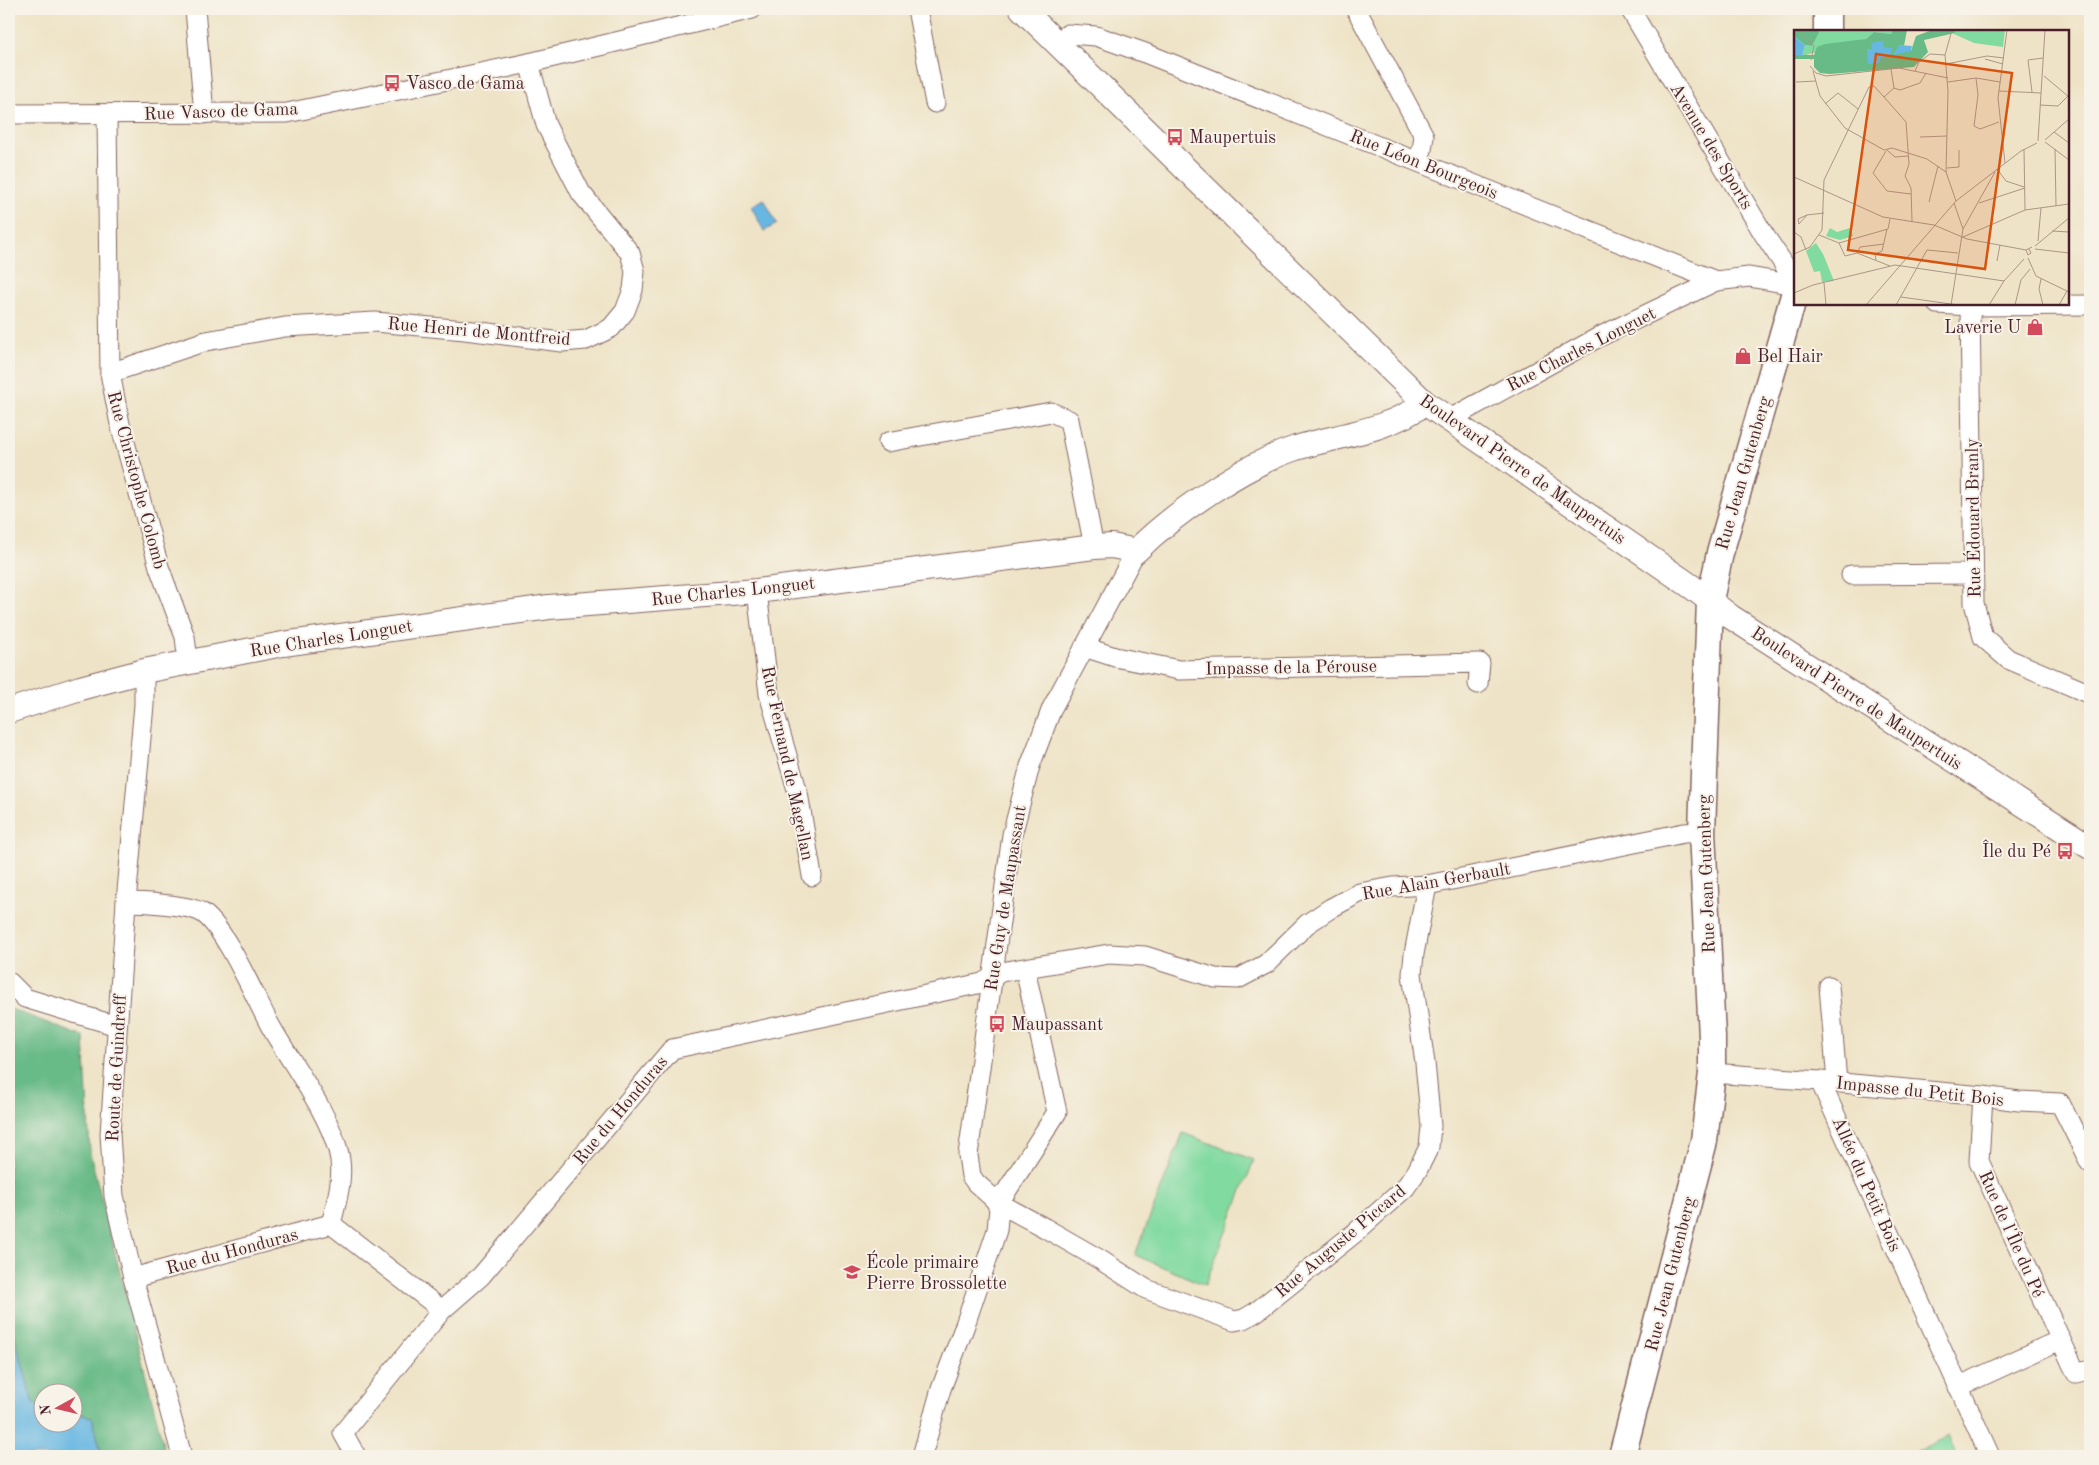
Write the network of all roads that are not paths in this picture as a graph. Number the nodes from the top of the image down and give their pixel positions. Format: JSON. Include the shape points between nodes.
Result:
{"nodes":[{"id":1,"x":194,"y":9,"type":"edge"},
{"id":2,"x":752,"y":9,"type":"edge"},
{"id":3,"x":916,"y":9,"type":"edge"},
{"id":4,"x":1356,"y":9,"type":"edge"},
{"id":5,"x":1630,"y":9,"type":"edge"},
{"id":6,"x":1826,"y":9,"type":"edge"},
{"id":7,"x":1032,"y":12,"type":"edge"},
{"id":8,"x":1826,"y":30,"type":"edge"},
{"id":9,"x":1057,"y":43,"type":"junction"},
{"id":10,"x":529,"y":64,"type":"junction"},
{"id":11,"x":935,"y":103,"type":"dead end"},
{"id":12,"x":9,"y":114,"type":"edge"},
{"id":13,"x":107,"y":114,"type":"junction"},
{"id":14,"x":204,"y":114,"type":"junction"},
{"id":15,"x":1417,"y":161,"type":"junction"},
{"id":16,"x":1716,"y":281,"type":"junction"},
{"id":17,"x":1794,"y":281,"type":"edge"},
{"id":18,"x":1794,"y":283,"type":"edge"},
{"id":19,"x":1794,"y":295,"type":"edge"},
{"id":20,"x":1954,"y":305,"type":"edge"},
{"id":21,"x":2090,"y":305,"type":"edge"},
{"id":22,"x":1970,"y":306,"type":"junction"},
{"id":23,"x":110,"y":373,"type":"junction"},
{"id":24,"x":1424,"y":403,"type":"junction"},
{"id":25,"x":1448,"y":420,"type":"junction"},
{"id":26,"x":888,"y":442,"type":"dead end"},
{"id":27,"x":1094,"y":547,"type":"junction"},
{"id":28,"x":1136,"y":551,"type":"junction"},
{"id":29,"x":1851,"y":574,"type":"dead end"},
{"id":30,"x":1973,"y":574,"type":"junction"},
{"id":31,"x":757,"y":591,"type":"junction"},
{"id":32,"x":1710,"y":600,"type":"junction"},
{"id":33,"x":1084,"y":647,"type":"junction"},
{"id":34,"x":188,"y":662,"type":"junction"},
{"id":35,"x":144,"y":671,"type":"junction"},
{"id":36,"x":1478,"y":684,"type":"dead end"},
{"id":37,"x":2090,"y":694,"type":"edge"},
{"id":38,"x":9,"y":711,"type":"edge"},
{"id":39,"x":1702,"y":832,"type":"junction"},
{"id":40,"x":2090,"y":847,"type":"edge"},
{"id":41,"x":812,"y":876,"type":"dead end"},
{"id":42,"x":1427,"y":885,"type":"junction"},
{"id":43,"x":126,"y":902,"type":"junction"},
{"id":44,"x":1025,"y":968,"type":"junction"},
{"id":45,"x":991,"y":977,"type":"junction"},
{"id":46,"x":9,"y":982,"type":"edge"},
{"id":47,"x":1829,"y":986,"type":"dead end"},
{"id":48,"x":117,"y":1026,"type":"junction"},
{"id":49,"x":1712,"y":1073,"type":"junction"},
{"id":50,"x":1829,"y":1082,"type":"junction"},
{"id":51,"x":1983,"y":1096,"type":"junction"},
{"id":52,"x":2090,"y":1163,"type":"edge"},
{"id":53,"x":997,"y":1204,"type":"junction"},
{"id":54,"x":331,"y":1224,"type":"junction"},
{"id":55,"x":133,"y":1278,"type":"junction"},
{"id":56,"x":442,"y":1310,"type":"junction"},
{"id":57,"x":2060,"y":1340,"type":"junction"},
{"id":58,"x":2090,"y":1369,"type":"edge"},
{"id":59,"x":1958,"y":1387,"type":"junction"},
{"id":60,"x":182,"y":1456,"type":"edge"},
{"id":61,"x":356,"y":1456,"type":"edge"},
{"id":62,"x":922,"y":1456,"type":"edge"},
{"id":63,"x":1622,"y":1456,"type":"edge"},
{"id":64,"x":1990,"y":1456,"type":"edge"}],
"edges":[{"from":1,"to":14,"type":"street"},
{"from":2,"to":10,"type":"street","name":"Rue Vasco de Gama"},
{"from":3,"to":11,"type":"street"},
{"from":4,"to":15,"type":"street","via":[[1424,136]]},
{"from":5,"to":17,"type":"street","name":"Avenue des Sports"},
{"from":6,"to":8,"type":"main road"},
{"from":7,"to":9,"type":"street","name":"Boulevard Pierre de Maupertuis"},
{"from":9,"to":15,"type":"street","name":"Rue Léon Bourgeois","via":[[1068,34],[1096,36]]},
{"from":9,"to":24,"type":"street","name":"Boulevard Pierre de Maupertuis"},
{"from":10,"to":14,"type":"street","name":"Rue Vasco de Gama","via":[[287,113]]},
{"from":10,"to":23,"type":"street","name":"Rue Henri de Montfreid","via":[[546,125],[581,194],[630,253],[635,271],[633,290],[625,311],[611,328],[586,340],[562,342],[375,322],[285,327],[206,341]]},
{"from":12,"to":13,"type":"street","name":"Rue Vasco de Gama"},
{"from":13,"to":14,"type":"street","name":"Rue Vasco de Gama"},
{"from":13,"to":23,"type":"street","name":"Rue Christophe Colomb"},
{"from":15,"to":16,"type":"street","name":"Rue Léon Bourgeois"},
{"from":16,"to":18,"type":"street","name":"Rue Léon Bourgeois","via":[[1749,277]]},
{"from":16,"to":25,"type":"street","name":"Rue Charles Longuet","via":[[1599,337]]},
{"from":19,"to":32,"type":"main road","name":"Rue Jean Gutenberg","via":[[1720,554]]},
{"from":20,"to":22,"type":"street"},
{"from":21,"to":22,"type":"street"},
{"from":22,"to":30,"type":"street","name":"Rue Édouard Branly"},
{"from":23,"to":34,"type":"street","name":"Rue Christophe Colomb","via":[[120,424],[159,566],[186,637]]},
{"from":24,"to":25,"type":"street","name":"Boulevard Pierre de Maupertuis"},
{"from":24,"to":28,"type":"street","via":[[1391,422],[1294,449],[1256,465],[1158,530]]},
{"from":25,"to":32,"type":"street","name":"Boulevard Pierre de Maupertuis"},
{"from":26,"to":27,"type":"street","via":[[1051,412],[1069,420]]},
{"from":27,"to":28,"type":"street","name":"Rue Charles Longuet","via":[[1112,546]]},
{"from":27,"to":31,"type":"street","name":"Rue Charles Longuet"},
{"from":28,"to":33,"type":"street","name":"Rue Guy de Maupassant"},
{"from":29,"to":30,"type":"street"},
{"from":30,"to":37,"type":"street","name":"Rue Édouard Branly","via":[[1974,603],[1983,637],[2008,659]]},
{"from":31,"to":34,"type":"street","name":"Rue Charles Longuet","via":[[549,607],[283,644]]},
{"from":31,"to":41,"type":"street","name":"Rue Fernand de Magellan","via":[[769,694],[798,793]]},
{"from":32,"to":39,"type":"main road","name":"Rue Jean Gutenberg"},
{"from":32,"to":40,"type":"street","name":"Boulevard Pierre de Maupertuis","via":[[1731,617]]},
{"from":33,"to":36,"type":"street","name":"Impasse de la Pérouse","via":[[1179,670],[1480,663]]},
{"from":33,"to":45,"type":"street","name":"Rue Guy de Maupassant","via":[[1052,708],[1030,766],[1012,836]]},
{"from":34,"to":35,"type":"street","name":"Rue Charles Longuet"},
{"from":35,"to":38,"type":"street","name":"Rue Charles Longuet"},
{"from":35,"to":43,"type":"street","name":"Route de Guindreff","via":[[144,705]]},
{"from":39,"to":42,"type":"street","name":"Rue Alain Gerbault","via":[[1684,832]]},
{"from":39,"to":49,"type":"main road","name":"Rue Jean Gutenberg"},
{"from":42,"to":44,"type":"street","name":"Rue Alain Gerbault","via":[[1358,893],[1315,919],[1266,964],[1238,979],[1215,978],[1145,956],[1108,954]]},
{"from":42,"to":53,"type":"street","name":"Rue Auguste Piccard","via":[[1412,974],[1425,1064],[1431,1126],[1429,1147],[1405,1188],[1256,1312],[1234,1321],[1146,1289],[1100,1259]]},
{"from":43,"to":48,"type":"street","name":"Route de Guindreff"},
{"from":43,"to":54,"type":"street","via":[[147,902],[200,911],[211,920],[235,957],[262,1011],[321,1110],[338,1151],[341,1183]]},
{"from":44,"to":45,"type":"street","name":"Rue Alain Gerbault"},
{"from":44,"to":53,"type":"street","via":[[1057,1112]]},
{"from":45,"to":53,"type":"street","name":"Rue Guy de Maupassant","via":[[968,1155],[971,1176]]},
{"from":45,"to":56,"type":"street","name":"Rue du Honduras","via":[[982,983],[672,1049],[481,1276]]},
{"from":46,"to":48,"type":"street","via":[[25,998]]},
{"from":47,"to":50,"type":"street","name":"Allée du Petit Bois"},
{"from":48,"to":55,"type":"street","name":"Route de Guindreff","via":[[110,1134],[114,1196]]},
{"from":49,"to":50,"type":"street"},
{"from":49,"to":63,"type":"main road","name":"Rue Jean Gutenberg","via":[[1704,1141]]},
{"from":50,"to":51,"type":"street","name":"Impasse du Petit Bois"},
{"from":50,"to":59,"type":"street","name":"Allée du Petit Bois"},
{"from":51,"to":52,"type":"street","name":"Impasse du Petit Bois","via":[[2060,1103]]},
{"from":51,"to":57,"type":"street","name":"Rue de l'Île du Pé","via":[[1979,1161]]},
{"from":53,"to":62,"type":"street","via":[[997,1230],[940,1388]]},
{"from":54,"to":55,"type":"street","name":"Rue du Honduras"},
{"from":54,"to":56,"type":"street"},
{"from":55,"to":60,"type":"street","name":"Route de Guindreff"},
{"from":56,"to":61,"type":"street","name":"Rue du Honduras","via":[[343,1433]]},
{"from":57,"to":58,"type":"street","name":"Rue de l'Île du Pé","via":[[2076,1373]]},
{"from":57,"to":59,"type":"street"},
{"from":59,"to":64,"type":"street"}]}
